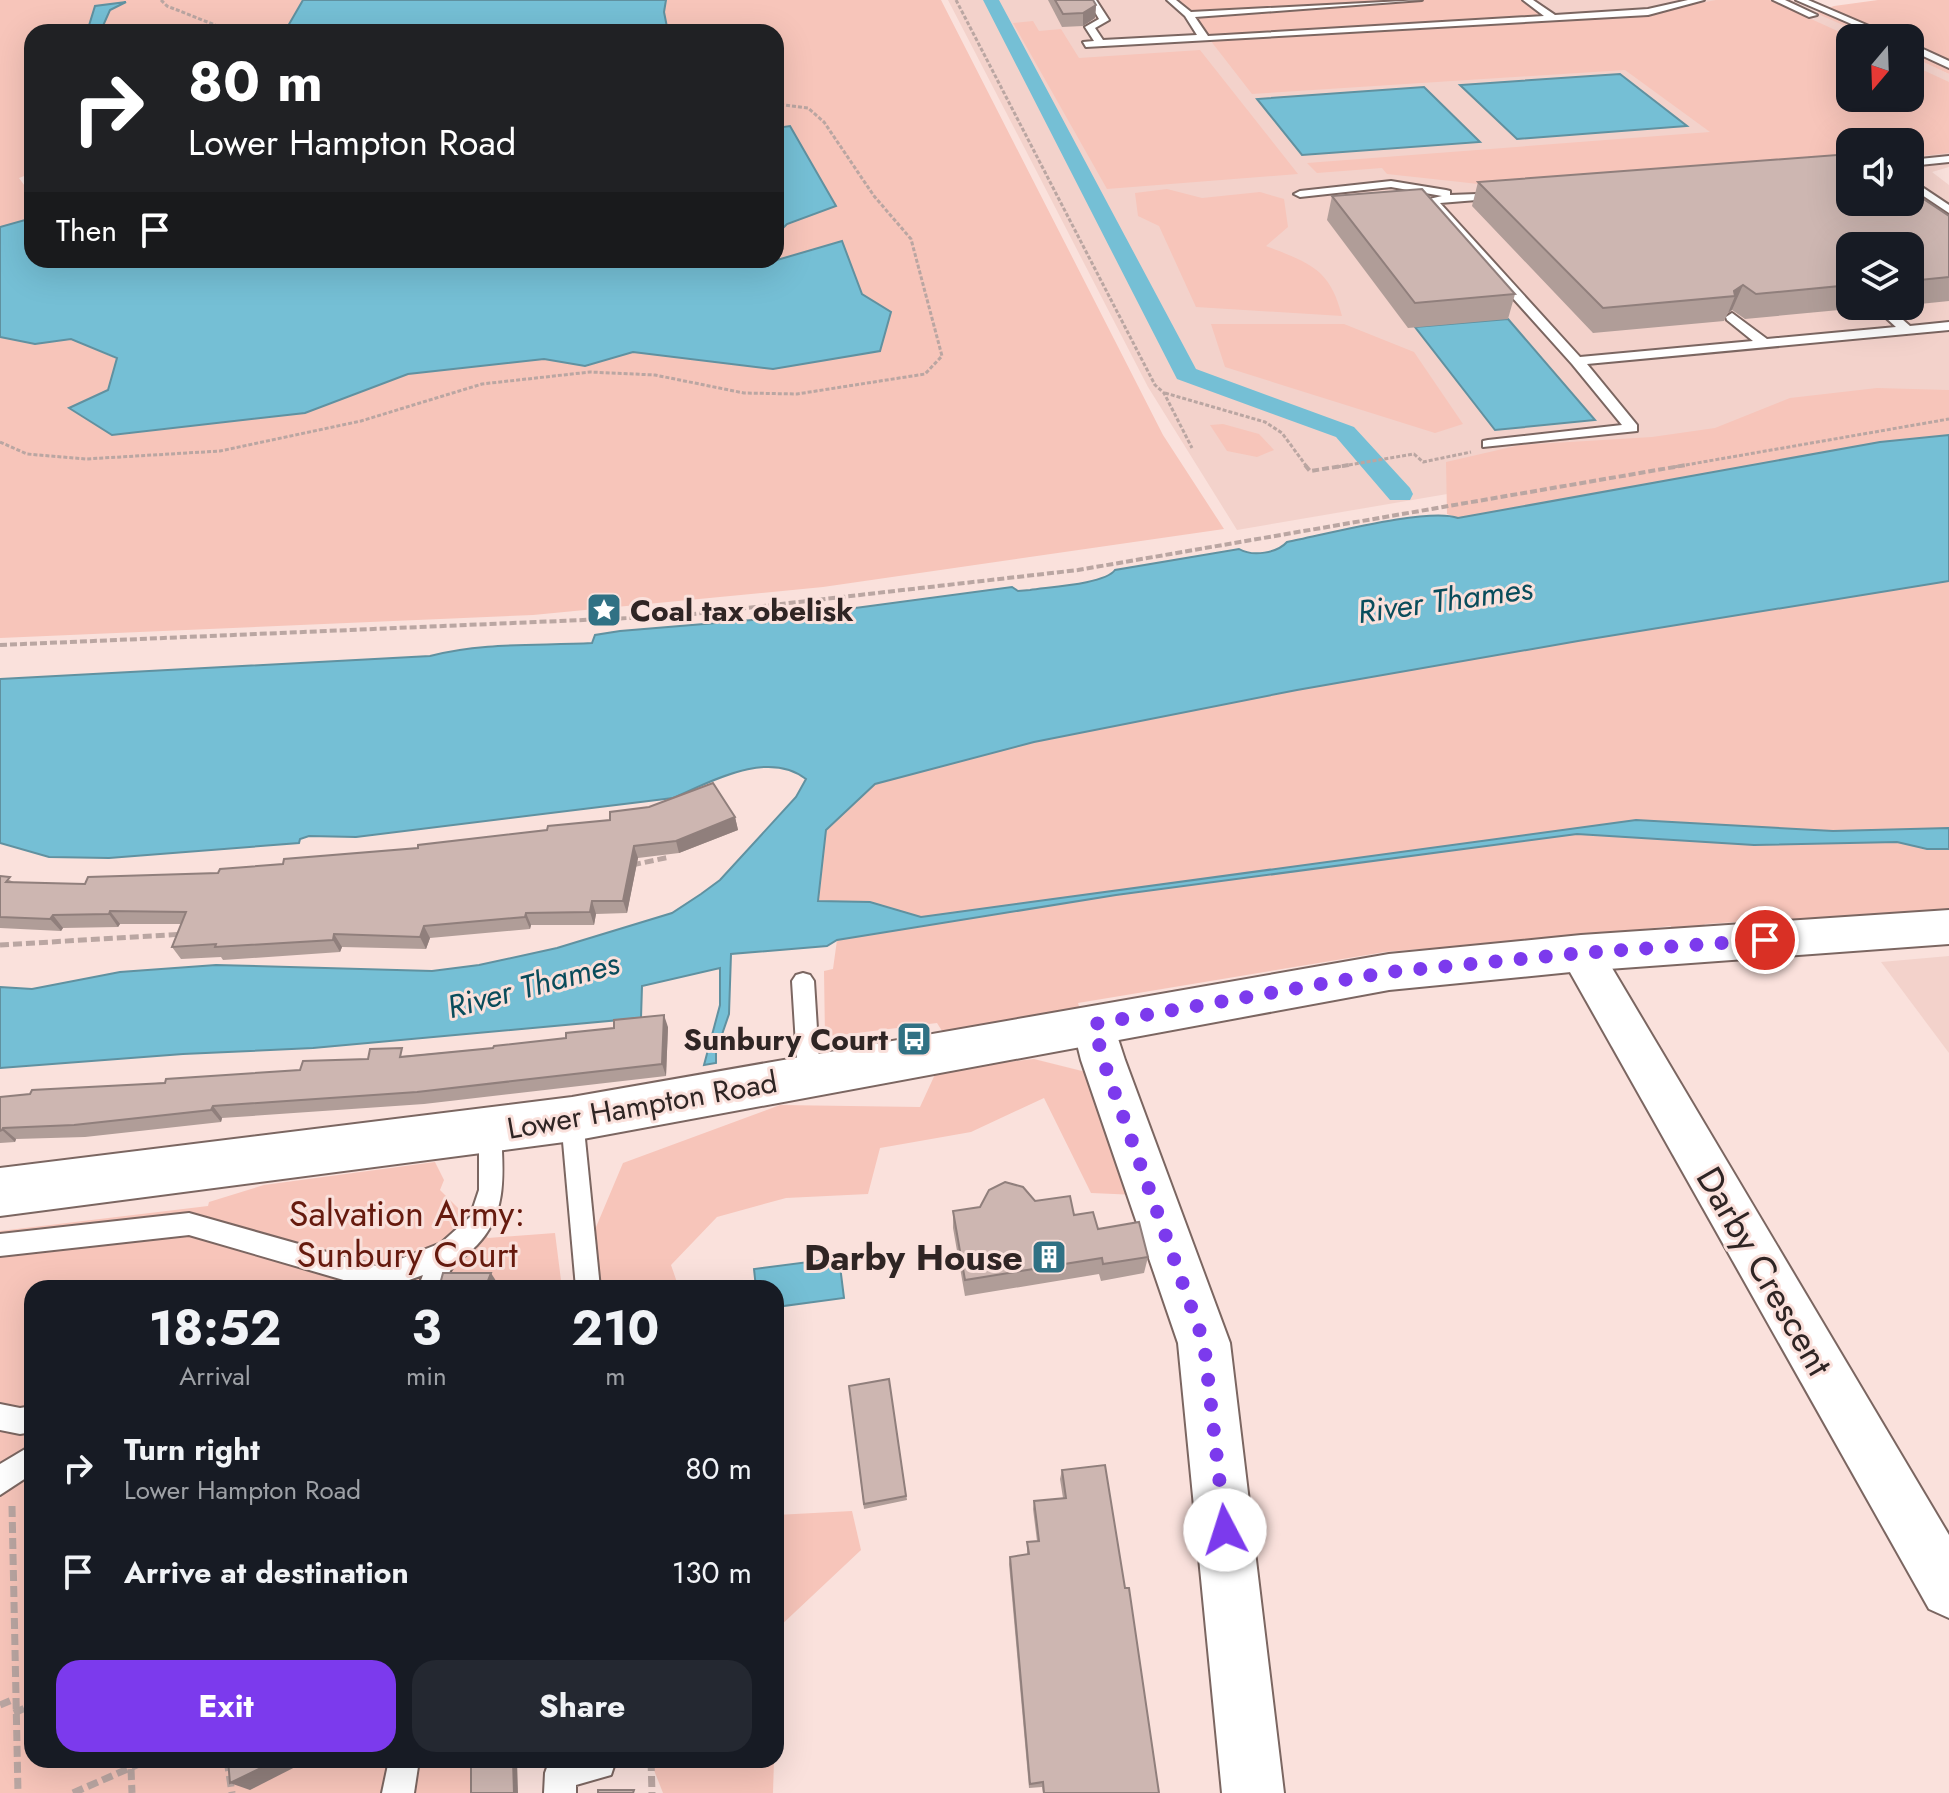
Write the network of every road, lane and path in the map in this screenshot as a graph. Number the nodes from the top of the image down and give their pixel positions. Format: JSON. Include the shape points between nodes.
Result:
{"nodes":[{"id":1,"x":161,"y":0,"type":"edge"},
{"id":2,"x":956,"y":0,"type":"edge"},
{"id":3,"x":1092,"y":0,"type":"edge"},
{"id":4,"x":1171,"y":0,"type":"edge"},
{"id":5,"x":1418,"y":0,"type":"edge"},
{"id":6,"x":1527,"y":0,"type":"edge"},
{"id":7,"x":1700,"y":0,"type":"edge"},
{"id":8,"x":1777,"y":0,"type":"edge"},
{"id":9,"x":1800,"y":0,"type":"edge"},
{"id":10,"x":1353,"y":2,"type":"edge"},
{"id":11,"x":1363,"y":12,"type":"dead end"},
{"id":12,"x":1189,"y":15,"type":"junction"},
{"id":13,"x":1552,"y":17,"type":"junction"},
{"id":14,"x":1372,"y":20,"type":"dead end"},
{"id":15,"x":212,"y":24,"type":"edge"},
{"id":16,"x":1858,"y":24,"type":"edge"},
{"id":17,"x":1836,"y":26,"type":"edge"},
{"id":18,"x":1380,"y":28,"type":"junction"},
{"id":19,"x":1204,"y":37,"type":"junction"},
{"id":20,"x":1100,"y":43,"type":"junction"},
{"id":21,"x":1086,"y":44,"type":"dead end"},
{"id":22,"x":1924,"y":53,"type":"edge"},
{"id":23,"x":1924,"y":65,"type":"edge"},
{"id":24,"x":1949,"y":65,"type":"edge"},
{"id":25,"x":1949,"y":77,"type":"edge"},
{"id":26,"x":784,"y":105,"type":"edge"},
{"id":27,"x":1949,"y":159,"type":"edge"},
{"id":28,"x":1924,"y":162,"type":"edge"},
{"id":29,"x":1924,"y":192,"type":"edge"},
{"id":30,"x":1521,"y":193,"type":"edge"},
{"id":31,"x":1300,"y":194,"type":"dead end"},
{"id":32,"x":1474,"y":197,"type":"junction"},
{"id":33,"x":1949,"y":210,"type":"edge"},
{"id":34,"x":1732,"y":317,"type":"edge"},
{"id":35,"x":1895,"y":320,"type":"edge"},
{"id":36,"x":1949,"y":326,"type":"edge"},
{"id":37,"x":1907,"y":330,"type":"junction"},
{"id":38,"x":1764,"y":343,"type":"junction"},
{"id":39,"x":1577,"y":361,"type":"junction"},
{"id":40,"x":1164,"y":393,"type":"junction"},
{"id":41,"x":1949,"y":419,"type":"edge"},
{"id":42,"x":0,"y":442,"type":"edge"},
{"id":43,"x":1488,"y":444,"type":"joint"},
{"id":44,"x":1192,"y":448,"type":"dead end"},
{"id":45,"x":0,"y":645,"type":"edge"},
{"id":46,"x":670,"y":857,"type":"edge"},
{"id":47,"x":624,"y":866,"type":"edge"},
{"id":48,"x":1949,"y":927,"type":"edge"},
{"id":49,"x":192,"y":934,"type":"edge"},
{"id":50,"x":0,"y":945,"type":"edge"},
{"id":51,"x":1581,"y":953,"type":"junction"},
{"id":52,"x":803,"y":981,"type":"dead end"},
{"id":53,"x":1094,"y":1024,"type":"junction"},
{"id":54,"x":809,"y":1076,"type":"junction"},
{"id":55,"x":572,"y":1119,"type":"junction"},
{"id":56,"x":490,"y":1131,"type":"junction"},
{"id":57,"x":0,"y":1192,"type":"edge"},
{"id":58,"x":0,"y":1245,"type":"edge"},
{"id":59,"x":442,"y":1259,"type":"junction"},
{"id":60,"x":358,"y":1280,"type":"edge"},
{"id":61,"x":376,"y":1280,"type":"edge"},
{"id":62,"x":433,"y":1280,"type":"edge"},
{"id":63,"x":587,"y":1280,"type":"edge"},
{"id":64,"x":0,"y":1417,"type":"edge"},
{"id":65,"x":24,"y":1420,"type":"edge"},
{"id":66,"x":24,"y":1467,"type":"edge"},
{"id":67,"x":3,"y":1490,"type":"edge"},
{"id":68,"x":1949,"y":1589,"type":"edge"},
{"id":69,"x":14,"y":1698,"type":"junction"},
{"id":70,"x":0,"y":1705,"type":"edge"},
{"id":71,"x":24,"y":1709,"type":"edge"},
{"id":72,"x":14,"y":1713,"type":"junction"},
{"id":73,"x":228,"y":1768,"type":"edge"},
{"id":74,"x":403,"y":1768,"type":"edge"},
{"id":75,"x":582,"y":1768,"type":"edge"},
{"id":76,"x":651,"y":1768,"type":"edge"},
{"id":77,"x":131,"y":1769,"type":"joint"},
{"id":78,"x":18,"y":1793,"type":"edge"},
{"id":79,"x":73,"y":1793,"type":"edge"},
{"id":80,"x":132,"y":1793,"type":"edge"},
{"id":81,"x":232,"y":1793,"type":"edge"},
{"id":82,"x":398,"y":1793,"type":"edge"},
{"id":83,"x":560,"y":1793,"type":"edge"},
{"id":84,"x":652,"y":1793,"type":"edge"},
{"id":85,"x":1253,"y":1793,"type":"edge"}],
"edges":[{"from":1,"to":15,"type":"path"},
{"from":2,"to":40,"type":"path","via":[[1155,385]]},
{"from":3,"to":20,"type":"lane","via":[[1104,20],[1090,27]]},
{"from":4,"to":12,"type":"lane"},
{"from":5,"to":10,"type":"lane"},
{"from":6,"to":13,"type":"lane"},
{"from":7,"to":13,"type":"lane","via":[[1648,12]]},
{"from":8,"to":17,"type":"lane"},
{"from":9,"to":16,"type":"lane"},
{"from":10,"to":11,"type":"lane"},
{"from":10,"to":12,"type":"lane"},
{"from":12,"to":19,"type":"lane"},
{"from":13,"to":18,"type":"lane"},
{"from":14,"to":18,"type":"lane"},
{"from":18,"to":19,"type":"lane"},
{"from":19,"to":20,"type":"lane"},
{"from":20,"to":21,"type":"lane"},
{"from":22,"to":24,"type":"lane"},
{"from":23,"to":25,"type":"lane"},
{"from":26,"to":42,"type":"path","via":[[808,108],[824,122],[874,196],[911,239],[942,356],[925,374],[797,394],[744,393],[655,375],[590,372],[482,384],[361,421],[220,451],[86,459],[27,454]]},
{"from":27,"to":28,"type":"lane"},
{"from":29,"to":33,"type":"lane"},
{"from":30,"to":32,"type":"lane"},
{"from":31,"to":32,"type":"lane","via":[[1391,184]]},
{"from":32,"to":39,"type":"lane","via":[[1431,200]]},
{"from":34,"to":38,"type":"lane"},
{"from":35,"to":37,"type":"lane"},
{"from":36,"to":37,"type":"lane"},
{"from":37,"to":38,"type":"lane"},
{"from":38,"to":39,"type":"lane"},
{"from":39,"to":43,"type":"lane","via":[[1632,428]]},
{"from":40,"to":43,"type":"path","via":[[1265,422],[1282,433],[1310,471],[1414,454],[1423,462],[1482,450]]},
{"from":40,"to":44,"type":"path"},
{"from":41,"to":45,"type":"path","via":[[1274,537],[1001,579],[676,616]]},
{"from":46,"to":47,"type":"path"},
{"from":48,"to":51,"type":"street","name":"Lower Hampton Road"},
{"from":49,"to":50,"type":"path"},
{"from":51,"to":53,"type":"street","name":"Lower Hampton Road","via":[[1389,972]]},
{"from":51,"to":68,"type":"street","name":"Darby Crescent"},
{"from":52,"to":54,"type":"lane"},
{"from":53,"to":54,"type":"street","name":"Lower Hampton Road"},
{"from":53,"to":85,"type":"street","via":[[1204,1343]]},
{"from":54,"to":55,"type":"street","name":"Lower Hampton Road"},
{"from":55,"to":56,"type":"street","name":"Lower Hampton Road"},
{"from":55,"to":63,"type":"lane"},
{"from":56,"to":57,"type":"street","name":"Lower Hampton Road"},
{"from":56,"to":59,"type":"lane","via":[[488,1206]]},
{"from":58,"to":60,"type":"lane","via":[[189,1224]]},
{"from":59,"to":61,"type":"lane"},
{"from":59,"to":62,"type":"lane"},
{"from":64,"to":65,"type":"lane"},
{"from":66,"to":67,"type":"lane"},
{"from":67,"to":69,"type":"path","via":[[12,1507]]},
{"from":69,"to":70,"type":"path"},
{"from":69,"to":72,"type":"path"},
{"from":71,"to":72,"type":"path"},
{"from":72,"to":78,"type":"path"},
{"from":73,"to":81,"type":"path"},
{"from":74,"to":82,"type":"lane"},
{"from":75,"to":83,"type":"lane","via":[[560,1773]]},
{"from":76,"to":84,"type":"path"},
{"from":77,"to":79,"type":"path"},
{"from":77,"to":80,"type":"path"}]}
